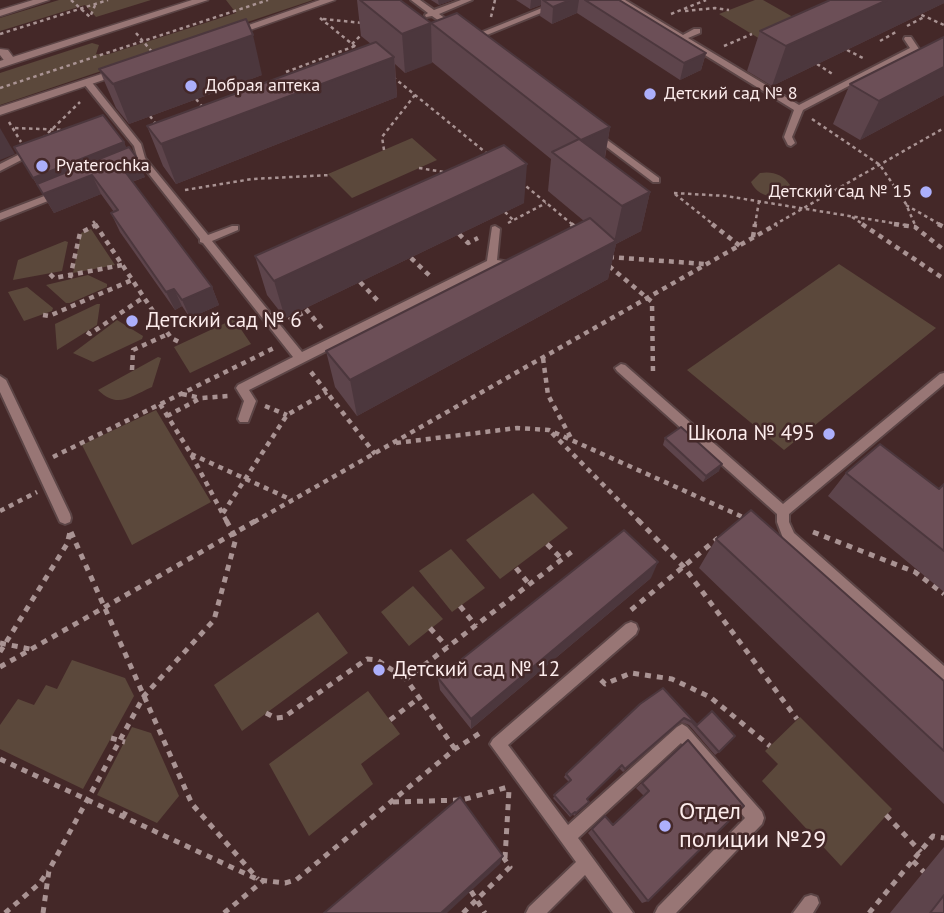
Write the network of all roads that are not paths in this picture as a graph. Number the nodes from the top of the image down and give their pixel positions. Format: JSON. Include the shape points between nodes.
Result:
{"nodes":[{"id":1,"x":44,"y":0,"type":"edge"},
{"id":2,"x":170,"y":0,"type":"edge"},
{"id":3,"x":203,"y":0,"type":"edge"},
{"id":4,"x":330,"y":0,"type":"edge"},
{"id":5,"x":415,"y":0,"type":"edge"},
{"id":6,"x":468,"y":0,"type":"edge"},
{"id":7,"x":569,"y":0,"type":"edge"},
{"id":8,"x":620,"y":0,"type":"edge"},
{"id":9,"x":0,"y":13,"type":"edge"},
{"id":10,"x":433,"y":13,"type":"junction"},
{"id":11,"x":421,"y":18,"type":"edge"},
{"id":12,"x":697,"y":31,"type":"dead end"},
{"id":13,"x":219,"y":37,"type":"edge"},
{"id":14,"x":683,"y":38,"type":"junction"},
{"id":15,"x":468,"y":39,"type":"junction"},
{"id":16,"x":908,"y":39,"type":"dead end"},
{"id":17,"x":478,"y":46,"type":"edge"},
{"id":18,"x":915,"y":50,"type":"junction"},
{"id":19,"x":927,"y":51,"type":"edge"},
{"id":20,"x":3,"y":57,"type":"edge"},
{"id":21,"x":158,"y":58,"type":"edge"},
{"id":22,"x":87,"y":88,"type":"junction"},
{"id":23,"x":799,"y":109,"type":"junction"},
{"id":24,"x":3,"y":115,"type":"edge"},
{"id":25,"x":585,"y":127,"type":"edge"},
{"id":26,"x":165,"y":136,"type":"edge"},
{"id":27,"x":790,"y":144,"type":"dead end"},
{"id":28,"x":138,"y":146,"type":"junction"},
{"id":29,"x":28,"y":153,"type":"edge"},
{"id":30,"x":0,"y":168,"type":"edge"},
{"id":31,"x":656,"y":180,"type":"road end"},
{"id":32,"x":74,"y":188,"type":"edge"},
{"id":33,"x":0,"y":217,"type":"edge"},
{"id":34,"x":235,"y":228,"type":"dead end"},
{"id":35,"x":495,"y":229,"type":"dead end"},
{"id":36,"x":204,"y":240,"type":"junction"},
{"id":37,"x":492,"y":264,"type":"junction"},
{"id":38,"x":530,"y":269,"type":"edge"},
{"id":39,"x":300,"y":358,"type":"junction"},
{"id":40,"x":621,"y":368,"type":"dead end"},
{"id":41,"x":944,"y":377,"type":"edge"},
{"id":42,"x":0,"y":380,"type":"edge"},
{"id":43,"x":244,"y":419,"type":"dead end"},
{"id":44,"x":783,"y":512,"type":"junction"},
{"id":45,"x":65,"y":518,"type":"road end"},
{"id":46,"x":627,"y":623,"type":"road end"},
{"id":47,"x":944,"y":676,"type":"edge"},
{"id":48,"x":568,"y":836,"type":"junction"},
{"id":49,"x":587,"y":862,"type":"junction"},
{"id":50,"x":535,"y":913,"type":"edge"},
{"id":51,"x":624,"y":913,"type":"edge"},
{"id":52,"x":664,"y":913,"type":"edge"}],
"edges":[{"from":1,"to":9,"type":"street"},
{"from":2,"to":20,"type":"street"},
{"from":3,"to":20,"type":"street"},
{"from":4,"to":13,"type":"street"},
{"from":5,"to":10,"type":"lane"},
{"from":6,"to":10,"type":"lane"},
{"from":7,"to":15,"type":"lane"},
{"from":8,"to":14,"type":"lane"},
{"from":10,"to":11,"type":"lane"},
{"from":10,"to":15,"type":"lane"},
{"from":12,"to":14,"type":"lane"},
{"from":14,"to":23,"type":"lane"},
{"from":15,"to":17,"type":"lane"},
{"from":16,"to":18,"type":"lane"},
{"from":18,"to":19,"type":"lane"},
{"from":18,"to":23,"type":"lane"},
{"from":21,"to":22,"type":"street"},
{"from":22,"to":24,"type":"street"},
{"from":22,"to":28,"type":"lane"},
{"from":23,"to":27,"type":"lane","via":[[788,137]]},
{"from":25,"to":31,"type":"lane"},
{"from":26,"to":28,"type":"lane"},
{"from":28,"to":36,"type":"lane","via":[[135,160],[169,193]]},
{"from":29,"to":30,"type":"lane"},
{"from":32,"to":33,"type":"lane"},
{"from":34,"to":36,"type":"lane"},
{"from":35,"to":37,"type":"lane"},
{"from":36,"to":39,"type":"lane"},
{"from":37,"to":38,"type":"lane"},
{"from":37,"to":39,"type":"lane"},
{"from":39,"to":43,"type":"lane","via":[[242,388],[250,401]]},
{"from":40,"to":44,"type":"lane"},
{"from":41,"to":44,"type":"lane"},
{"from":42,"to":45,"type":"lane"},
{"from":44,"to":47,"type":"lane","via":[[789,537]]},
{"from":46,"to":48,"type":"lane","via":[[589,666],[498,744]]},
{"from":48,"to":49,"type":"lane"},
{"from":48,"to":52,"type":"lane","via":[[682,732],[756,818]]},
{"from":49,"to":50,"type":"lane"},
{"from":49,"to":51,"type":"lane"}]}
